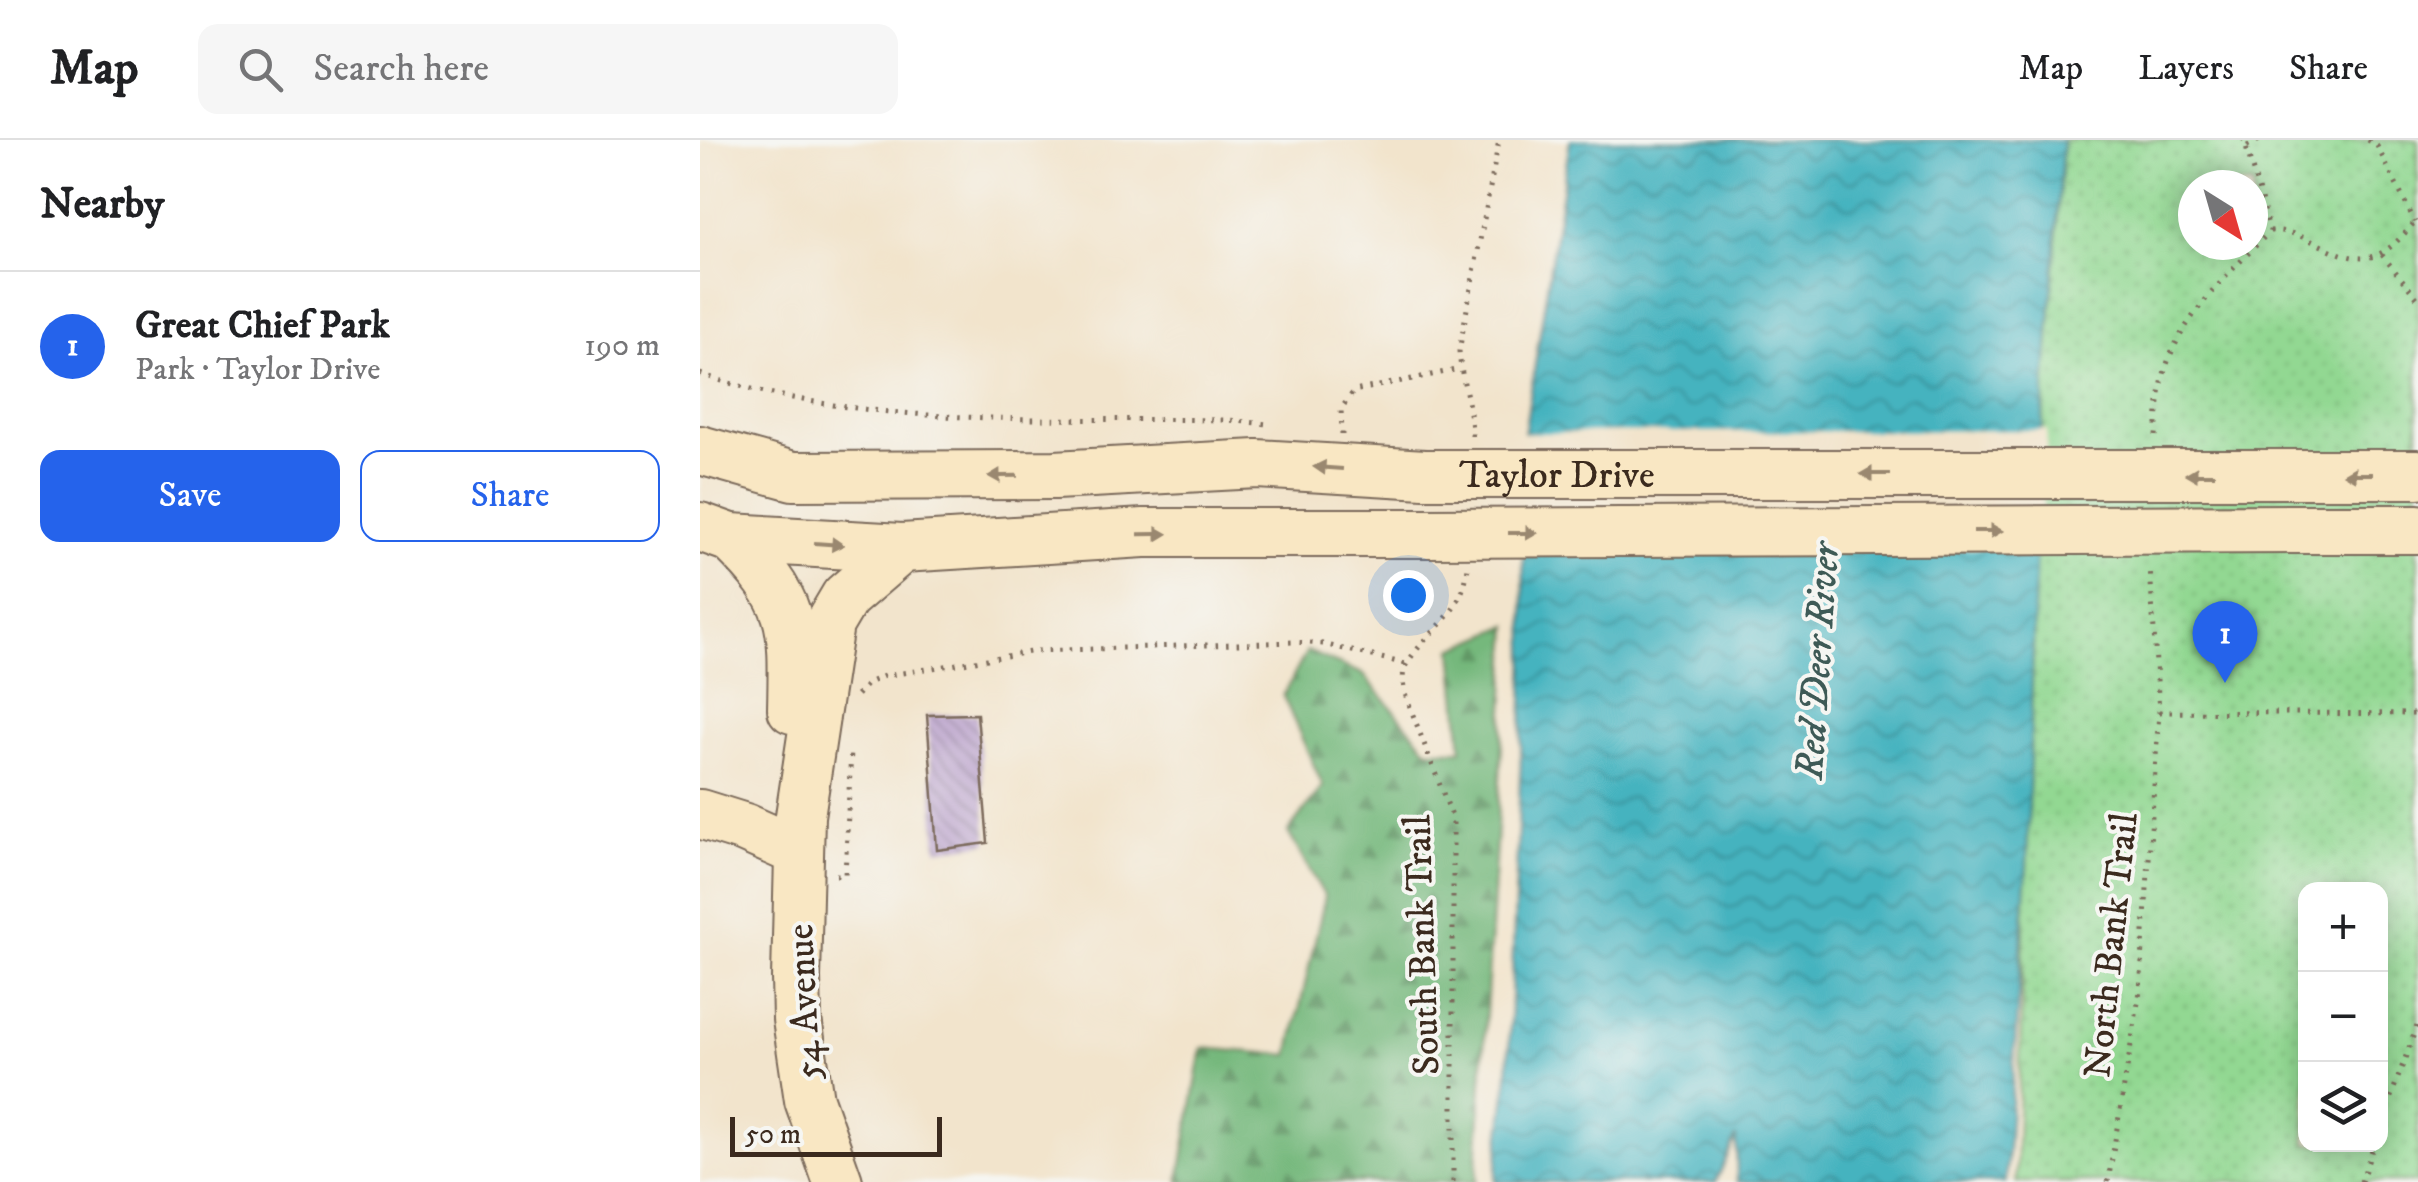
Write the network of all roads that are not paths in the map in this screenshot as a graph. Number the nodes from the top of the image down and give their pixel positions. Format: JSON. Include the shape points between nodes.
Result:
{"nodes":[{"id":1,"x":700,"y":450,"type":"edge"},
{"id":2,"x":2418,"y":474,"type":"edge"},
{"id":3,"x":2418,"y":529,"type":"edge"},
{"id":4,"x":716,"y":532,"type":"edge"},
{"id":5,"x":902,"y":548,"type":"junction"},
{"id":6,"x":700,"y":814,"type":"edge"},
{"id":7,"x":810,"y":848,"type":"junction"},
{"id":8,"x":838,"y":1182,"type":"edge"}],
"edges":[{"from":2,"to":1,"type":"main road","name":"Taylor Drive","one_way":true,"bridge":true,"via":[[1425,474],[1257,464],[793,476]]},
{"from":5,"to":3,"type":"main road","name":"Taylor Drive","one_way":true,"bridge":true,"via":[[1144,533]]},
{"from":4,"to":5,"type":"main road","name":"Taylor Drive","one_way":true},
{"from":4,"to":7,"type":"main road","via":[[762,568],[789,623],[790,782]]},
{"from":5,"to":7,"type":"main road","via":[[845,598],[829,624]]},
{"from":6,"to":7,"type":"main road"},
{"from":7,"to":8,"type":"main road","name":"54 Avenue","via":[[797,1018],[809,1100]]}]}
